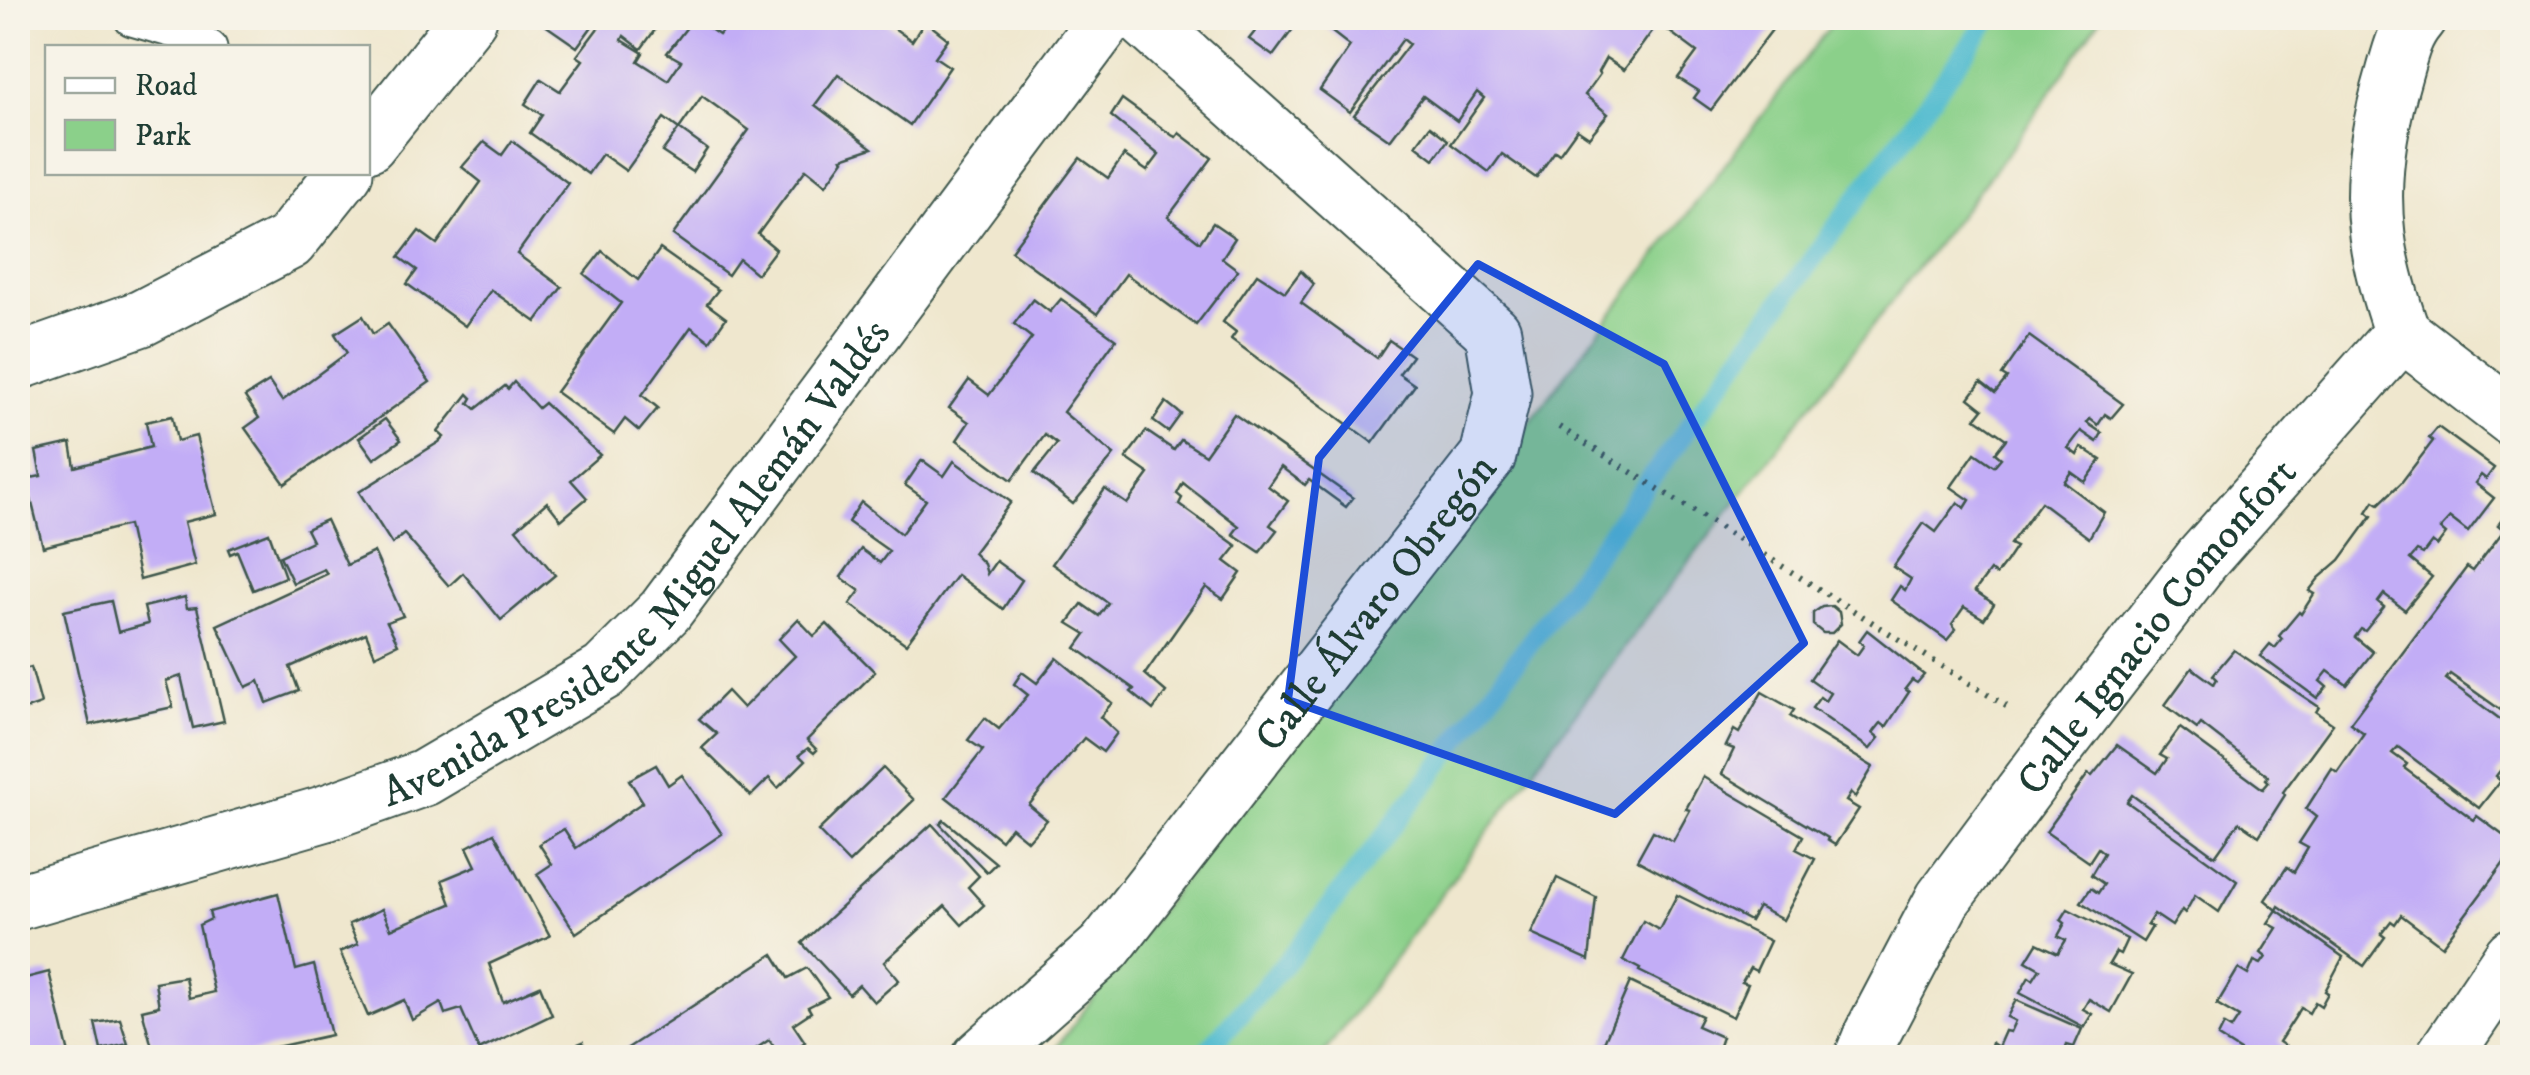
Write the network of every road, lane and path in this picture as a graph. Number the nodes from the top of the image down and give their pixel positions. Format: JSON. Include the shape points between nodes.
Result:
{"nodes":[{"id":1,"x":132,"y":18,"type":"edge"},
{"id":2,"x":469,"y":18,"type":"edge"},
{"id":3,"x":1106,"y":18,"type":"edge"},
{"id":4,"x":1142,"y":18,"type":"edge"},
{"id":5,"x":2418,"y":18,"type":"edge"},
{"id":6,"x":204,"y":45,"type":"edge"},
{"id":7,"x":370,"y":138,"type":"edge"},
{"id":8,"x":341,"y":175,"type":"edge"},
{"id":9,"x":2402,"y":333,"type":"junction"},
{"id":10,"x":18,"y":362,"type":"edge"},
{"id":11,"x":2507,"y":401,"type":"edge"},
{"id":12,"x":1602,"y":454,"type":"dead end"},
{"id":13,"x":2062,"y":741,"type":"junction"},
{"id":14,"x":18,"y":902,"type":"edge"},
{"id":15,"x":2512,"y":956,"type":"edge"},
{"id":16,"x":980,"y":1058,"type":"edge"},
{"id":17,"x":1862,"y":1058,"type":"edge"},
{"id":18,"x":2443,"y":1058,"type":"edge"}],
"edges":[{"from":1,"to":6,"type":"lane"},
{"from":2,"to":7,"type":"street"},
{"from":3,"to":14,"type":"street","name":"Avenida Presidente Miguel Alemán Valdés","via":[[664,611],[604,672],[424,778],[324,814]]},
{"from":4,"to":16,"type":"street","name":"Calle Álvaro Obregón","via":[[1493,332],[1502,393],[1488,456],[1104,947]]},
{"from":5,"to":9,"type":"street","via":[[2406,31],[2392,80],[2375,170],[2376,233]]},
{"from":8,"to":10,"type":"street","via":[[289,242],[142,318]]},
{"from":9,"to":11,"type":"street"},
{"from":9,"to":13,"type":"street","name":"Calle Ignacio Comonfort","via":[[2202,559]]},
{"from":12,"to":13,"type":"path"},
{"from":13,"to":17,"type":"street","name":"Calle Ignacio Comonfort","via":[[1943,899]]},
{"from":15,"to":18,"type":"street"}]}
